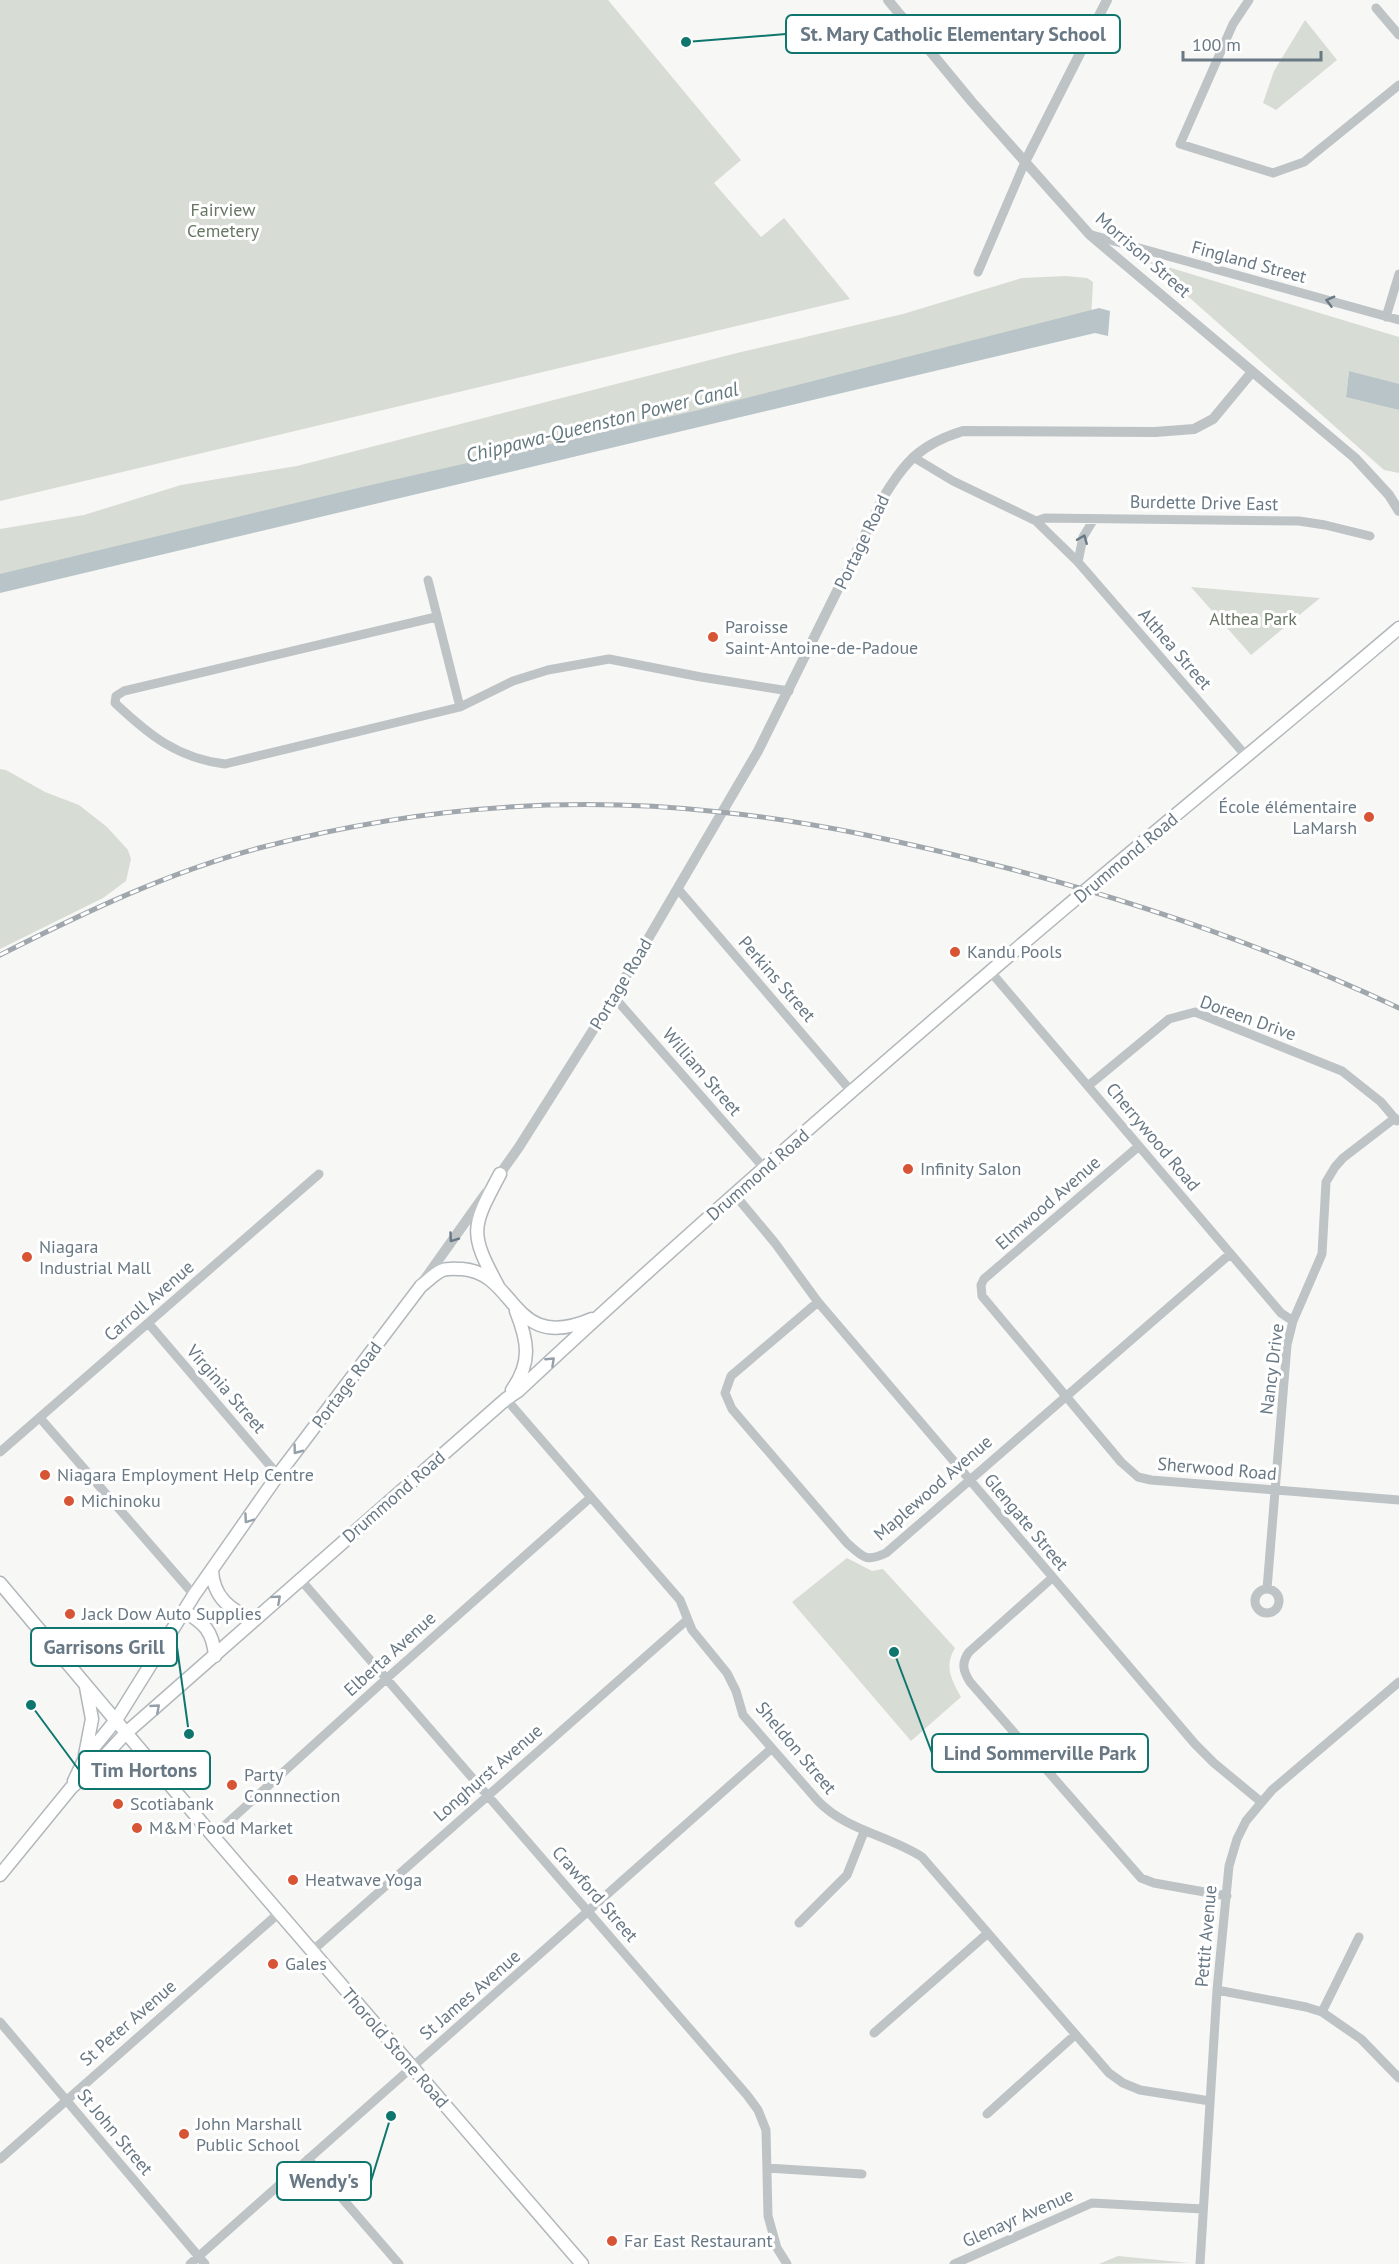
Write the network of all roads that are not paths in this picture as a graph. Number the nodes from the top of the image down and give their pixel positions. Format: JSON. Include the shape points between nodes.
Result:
{"nodes":[{"id":1,"x":1107,"y":0,"type":"edge"},
{"id":2,"x":1249,"y":0,"type":"edge"},
{"id":3,"x":893,"y":2,"type":"edge"},
{"id":4,"x":1376,"y":8,"type":"dead end"},
{"id":5,"x":1399,"y":35,"type":"edge"},
{"id":6,"x":1399,"y":86,"type":"edge"},
{"id":7,"x":1025,"y":162,"type":"junction"},
{"id":8,"x":1090,"y":235,"type":"junction"},
{"id":9,"x":978,"y":272,"type":"dead end"},
{"id":10,"x":1399,"y":274,"type":"edge"},
{"id":11,"x":1386,"y":317,"type":"junction"},
{"id":12,"x":1399,"y":320,"type":"edge"},
{"id":13,"x":1252,"y":372,"type":"junction"},
{"id":14,"x":913,"y":457,"type":"junction"},
{"id":15,"x":1399,"y":512,"type":"edge"},
{"id":16,"x":1094,"y":519,"type":"junction"},
{"id":17,"x":1036,"y":521,"type":"junction"},
{"id":18,"x":1370,"y":536,"type":"dead end"},
{"id":19,"x":1078,"y":562,"type":"junction"},
{"id":20,"x":428,"y":580,"type":"dead end"},
{"id":21,"x":436,"y":617,"type":"junction"},
{"id":22,"x":1399,"y":628,"type":"edge"},
{"id":23,"x":789,"y":691,"type":"junction"},
{"id":24,"x":459,"y":707,"type":"junction"},
{"id":25,"x":1247,"y":757,"type":"junction"},
{"id":26,"x":678,"y":889,"type":"junction"},
{"id":27,"x":990,"y":971,"type":"junction"},
{"id":28,"x":614,"y":997,"type":"junction"},
{"id":29,"x":1088,"y":1086,"type":"junction"},
{"id":30,"x":851,"y":1091,"type":"junction"},
{"id":31,"x":1397,"y":1120,"type":"edge"},
{"id":32,"x":1139,"y":1146,"type":"junction"},
{"id":33,"x":765,"y":1169,"type":"junction"},
{"id":34,"x":319,"y":1174,"type":"dead end"},
{"id":35,"x":500,"y":1174,"type":"junction"},
{"id":36,"x":735,"y":1195,"type":"junction"},
{"id":37,"x":1230,"y":1254,"type":"junction"},
{"id":38,"x":981,"y":1285,"type":"joint"},
{"id":39,"x":421,"y":1286,"type":"junction"},
{"id":40,"x":498,"y":1287,"type":"junction"},
{"id":41,"x":818,"y":1302,"type":"junction"},
{"id":42,"x":514,"y":1307,"type":"junction"},
{"id":43,"x":600,"y":1316,"type":"junction"},
{"id":44,"x":1293,"y":1321,"type":"junction"},
{"id":45,"x":149,"y":1324,"type":"junction"},
{"id":46,"x":1066,"y":1396,"type":"junction"},
{"id":47,"x":506,"y":1399,"type":"junction"},
{"id":48,"x":40,"y":1418,"type":"junction"},
{"id":49,"x":0,"y":1452,"type":"edge"},
{"id":50,"x":278,"y":1475,"type":"junction"},
{"id":51,"x":969,"y":1479,"type":"junction"},
{"id":52,"x":1276,"y":1490,"type":"junction"},
{"id":53,"x":590,"y":1498,"type":"junction"},
{"id":54,"x":1399,"y":1500,"type":"edge"},
{"id":55,"x":212,"y":1570,"type":"junction"},
{"id":56,"x":1052,"y":1578,"type":"junction"},
{"id":57,"x":300,"y":1579,"type":"junction"},
{"id":58,"x":0,"y":1584,"type":"edge"},
{"id":59,"x":1267,"y":1589,"type":"dead end"},
{"id":60,"x":194,"y":1595,"type":"junction"},
{"id":61,"x":184,"y":1611,"type":"junction"},
{"id":62,"x":254,"y":1620,"type":"junction"},
{"id":63,"x":687,"y":1620,"type":"junction"},
{"id":64,"x":215,"y":1656,"type":"junction"},
{"id":65,"x":386,"y":1678,"type":"junction"},
{"id":66,"x":1399,"y":1682,"type":"edge"},
{"id":67,"x":86,"y":1686,"type":"junction"},
{"id":68,"x":116,"y":1720,"type":"junction"},
{"id":69,"x":126,"y":1733,"type":"junction"},
{"id":70,"x":771,"y":1749,"type":"junction"},
{"id":71,"x":85,"y":1758,"type":"junction"},
{"id":72,"x":71,"y":1788,"type":"junction"},
{"id":73,"x":489,"y":1795,"type":"junction"},
{"id":74,"x":1260,"y":1801,"type":"junction"},
{"id":75,"x":864,"y":1832,"type":"junction"},
{"id":76,"x":213,"y":1836,"type":"junction"},
{"id":77,"x":0,"y":1875,"type":"edge"},
{"id":78,"x":1227,"y":1896,"type":"junction"},
{"id":79,"x":588,"y":1912,"type":"junction"},
{"id":80,"x":279,"y":1913,"type":"junction"},
{"id":81,"x":799,"y":1923,"type":"dead end"},
{"id":82,"x":988,"y":1933,"type":"junction"},
{"id":83,"x":1359,"y":1937,"type":"dead end"},
{"id":84,"x":312,"y":1951,"type":"junction"},
{"id":85,"x":1217,"y":1990,"type":"junction"},
{"id":86,"x":1322,"y":2012,"type":"junction"},
{"id":87,"x":0,"y":2022,"type":"edge"},
{"id":88,"x":874,"y":2033,"type":"dead end"},
{"id":89,"x":1075,"y":2035,"type":"junction"},
{"id":90,"x":412,"y":2068,"type":"junction"},
{"id":91,"x":1399,"y":2078,"type":"edge"},
{"id":92,"x":66,"y":2099,"type":"junction"},
{"id":93,"x":1210,"y":2101,"type":"junction"},
{"id":94,"x":987,"y":2114,"type":"dead end"},
{"id":95,"x":308,"y":2158,"type":"junction"},
{"id":96,"x":0,"y":2159,"type":"edge"},
{"id":97,"x":767,"y":2169,"type":"junction"},
{"id":98,"x":862,"y":2174,"type":"dead end"},
{"id":99,"x":1203,"y":2209,"type":"junction"},
{"id":100,"x":202,"y":2260,"type":"edge"},
{"id":101,"x":190,"y":2264,"type":"edge"},
{"id":102,"x":399,"y":2264,"type":"edge"},
{"id":103,"x":582,"y":2264,"type":"edge"},
{"id":104,"x":787,"y":2264,"type":"edge"},
{"id":105,"x":954,"y":2264,"type":"edge"},
{"id":106,"x":1200,"y":2264,"type":"edge"}],
"edges":[{"from":1,"to":7,"type":"street"},
{"from":2,"to":6,"type":"street","via":[[1233,24],[1180,144],[1274,173],[1304,162]]},
{"from":3,"to":7,"type":"street","name":"Morrison Street"},
{"from":4,"to":5,"type":"street"},
{"from":7,"to":8,"type":"street","name":"Morrison Street"},
{"from":7,"to":9,"type":"street"},
{"from":11,"to":8,"type":"street","name":"Fingland Street","one_way":true},
{"from":8,"to":13,"type":"street","name":"Morrison Street"},
{"from":10,"to":11,"type":"street"},
{"from":11,"to":12,"type":"street","name":"Fingland Street"},
{"from":13,"to":14,"type":"street","name":"Portage Road","via":[[1212,419],[1194,429],[963,431],[939,438]]},
{"from":13,"to":15,"type":"street","name":"Morrison Street","via":[[1355,458]]},
{"from":14,"to":17,"type":"street","name":"Althea Street"},
{"from":14,"to":23,"type":"street","name":"Portage Road","via":[[896,475],[883,498]]},
{"from":16,"to":17,"type":"street","name":"Burdette Drive East"},
{"from":16,"to":18,"type":"street","name":"Burdette Drive East","via":[[1299,521]]},
{"from":19,"to":16,"type":"street","one_way":true,"via":[[1083,537]]},
{"from":17,"to":19,"type":"street","name":"Althea Street"},
{"from":19,"to":25,"type":"street","name":"Althea Street"},
{"from":20,"to":21,"type":"street"},
{"from":21,"to":24,"type":"street"},
{"from":21,"to":24,"type":"street","via":[[124,691],[116,696],[115,703],[170,748],[202,761],[225,764]]},
{"from":22,"to":25,"type":"main road","name":"Drummond Road"},
{"from":23,"to":24,"type":"street","via":[[609,659],[513,681]]},
{"from":23,"to":26,"type":"street","name":"Portage Road"},
{"from":25,"to":27,"type":"main road","name":"Drummond Road"},
{"from":26,"to":28,"type":"street","name":"Portage Road"},
{"from":26,"to":30,"type":"street","name":"Perkins Street"},
{"from":27,"to":29,"type":"street","name":"Cherrywood Road"},
{"from":27,"to":30,"type":"main road","name":"Drummond Road"},
{"from":28,"to":33,"type":"street","name":"William Street"},
{"from":28,"to":35,"type":"street","name":"Portage Road"},
{"from":29,"to":31,"type":"street","name":"Doreen Drive","via":[[1169,1019],[1195,1012],[1342,1071]]},
{"from":29,"to":32,"type":"street","name":"Cherrywood Road"},
{"from":30,"to":33,"type":"main road","name":"Drummond Road"},
{"from":31,"to":44,"type":"street","name":"Nancy Drive","via":[[1343,1158],[1326,1182],[1322,1254]]},
{"from":32,"to":37,"type":"street","name":"Cherrywood Road"},
{"from":32,"to":38,"type":"street","name":"Elmwood Avenue"},
{"from":33,"to":36,"type":"main road","name":"Drummond Road"},
{"from":34,"to":45,"type":"street","name":"Carroll Avenue"},
{"from":35,"to":39,"type":"street","name":"Portage Road","one_way":true},
{"from":35,"to":40,"type":"main road","via":[[477,1225],[482,1256]]},
{"from":36,"to":41,"type":"street","name":"Glengate Street"},
{"from":36,"to":43,"type":"main road","name":"Drummond Road"},
{"from":37,"to":44,"type":"street","name":"Cherrywood Road","via":[[1281,1313]]},
{"from":37,"to":46,"type":"street","name":"Maplewood Avenue"},
{"from":38,"to":46,"type":"street","name":"Sherwood Road","via":[[982,1296]]},
{"from":39,"to":40,"type":"main road","via":[[443,1270],[456,1269],[468,1270]]},
{"from":39,"to":50,"type":"main road","name":"Portage Road","one_way":true},
{"from":40,"to":42,"type":"main road"},
{"from":41,"to":51,"type":"street","name":"Glengate Street"},
{"from":41,"to":51,"type":"street","name":"Maplewood Avenue","via":[[731,1376],[725,1393],[732,1409],[846,1543],[865,1558],[874,1559],[886,1553]]},
{"from":42,"to":43,"type":"main road","via":[[528,1319],[552,1328],[565,1329]]},
{"from":42,"to":47,"type":"main road","via":[[524,1331],[527,1354],[522,1377]]},
{"from":47,"to":43,"type":"main road","name":"Drummond Road","one_way":true},
{"from":44,"to":52,"type":"street","name":"Nancy Drive","via":[[1287,1345]]},
{"from":45,"to":48,"type":"street","name":"Carroll Avenue"},
{"from":45,"to":50,"type":"street","name":"Virginia Street"},
{"from":46,"to":51,"type":"street","name":"Maplewood Avenue"},
{"from":46,"to":52,"type":"street","name":"Sherwood Road","via":[[1138,1477]]},
{"from":47,"to":53,"type":"street","name":"Sheldon Street"},
{"from":47,"to":57,"type":"main road","name":"Drummond Road"},
{"from":48,"to":49,"type":"street","name":"Carroll Avenue"},
{"from":48,"to":60,"type":"street"},
{"from":50,"to":55,"type":"main road","name":"Portage Road","one_way":true},
{"from":51,"to":56,"type":"street","name":"Glengate Street"},
{"from":52,"to":54,"type":"street","name":"Sherwood Road"},
{"from":52,"to":59,"type":"street","name":"Nancy Drive"},
{"from":53,"to":63,"type":"street","name":"Sheldon Street","via":[[680,1600]]},
{"from":53,"to":65,"type":"street","name":"Elberta Avenue"},
{"from":55,"to":60,"type":"main road","name":"Portage Road"},
{"from":55,"to":62,"type":"main road","via":[[213,1582],[223,1601]]},
{"from":56,"to":74,"type":"street","name":"Glengate Street","via":[[1195,1744]]},
{"from":56,"to":78,"type":"street","via":[[969,1652],[963,1671],[1141,1878]]},
{"from":62,"to":57,"type":"main road","name":"Drummond Road","one_way":true},
{"from":57,"to":65,"type":"street","name":"Crawford Street"},
{"from":58,"to":67,"type":"main road","name":"Thorold Stone Road"},
{"from":60,"to":61,"type":"main road","name":"Portage Road"},
{"from":61,"to":64,"type":"main road","via":[[200,1621],[214,1641]]},
{"from":61,"to":68,"type":"main road","name":"Portage Road"},
{"from":62,"to":64,"type":"main road","name":"Drummond Road"},
{"from":63,"to":70,"type":"street","name":"Sheldon Street","via":[[728,1673],[743,1715]]},
{"from":63,"to":73,"type":"street","name":"Longhurst Avenue"},
{"from":69,"to":64,"type":"main road","name":"Drummond Road","one_way":true},
{"from":65,"to":73,"type":"street","name":"Crawford Street"},
{"from":65,"to":76,"type":"street","name":"Elberta Avenue"},
{"from":66,"to":74,"type":"street","name":"Pettit Avenue"},
{"from":67,"to":68,"type":"main road","name":"Thorold Stone Road"},
{"from":67,"to":71,"type":"main road","via":[[92,1719]]},
{"from":68,"to":69,"type":"main road","name":"Thorold Stone Road"},
{"from":68,"to":71,"type":"main road","name":"Portage Road"},
{"from":69,"to":72,"type":"main road","name":"Portage Road"},
{"from":69,"to":76,"type":"main road","name":"Thorold Stone Road"},
{"from":70,"to":75,"type":"street","name":"Sheldon Street","via":[[829,1812]]},
{"from":70,"to":79,"type":"street","name":"St James Avenue"},
{"from":71,"to":72,"type":"main road","name":"Portage Road"},
{"from":72,"to":77,"type":"main road","name":"Portage Road"},
{"from":73,"to":79,"type":"street","name":"Crawford Street"},
{"from":73,"to":84,"type":"street","name":"Longhurst Avenue"},
{"from":74,"to":78,"type":"street","name":"Pettit Avenue","via":[[1237,1839],[1229,1866]]},
{"from":75,"to":81,"type":"street","via":[[847,1875]]},
{"from":75,"to":82,"type":"street","name":"Sheldon Street","via":[[907,1847],[922,1857]]},
{"from":76,"to":80,"type":"main road","name":"Thorold Stone Road"},
{"from":78,"to":85,"type":"street","name":"Pettit Avenue"},
{"from":79,"to":90,"type":"street","name":"St James Avenue"},
{"from":79,"to":97,"type":"street","name":"Crawford Street","via":[[758,2110],[766,2130]]},
{"from":80,"to":84,"type":"main road","name":"Thorold Stone Road"},
{"from":80,"to":92,"type":"street","name":"St Peter Avenue"},
{"from":82,"to":88,"type":"street"},
{"from":82,"to":89,"type":"street","name":"Sheldon Street"},
{"from":83,"to":86,"type":"street"},
{"from":84,"to":90,"type":"main road","name":"Thorold Stone Road"},
{"from":85,"to":86,"type":"street"},
{"from":85,"to":93,"type":"street","name":"Pettit Avenue"},
{"from":86,"to":91,"type":"street","via":[[1361,2039]]},
{"from":87,"to":92,"type":"street","name":"St John Street"},
{"from":89,"to":93,"type":"street","name":"Sheldon Street","via":[[1123,2083],[1140,2090]]},
{"from":89,"to":94,"type":"street"},
{"from":90,"to":95,"type":"street","name":"St James Avenue"},
{"from":90,"to":103,"type":"main road","name":"Thorold Stone Road"},
{"from":92,"to":96,"type":"street","name":"St Peter Avenue"},
{"from":92,"to":100,"type":"street","name":"St John Street"},
{"from":93,"to":99,"type":"street","name":"Pettit Avenue"},
{"from":95,"to":100,"type":"street","name":"St James Avenue"},
{"from":95,"to":102,"type":"street"},
{"from":97,"to":98,"type":"street"},
{"from":97,"to":104,"type":"street","name":"Crawford Street","via":[[768,2216],[777,2248]]},
{"from":99,"to":105,"type":"street","name":"Glenayr Avenue","via":[[1092,2203]]},
{"from":99,"to":106,"type":"street","name":"Pettit Avenue"},
{"from":100,"to":101,"type":"street","name":"St James Avenue"}]}
